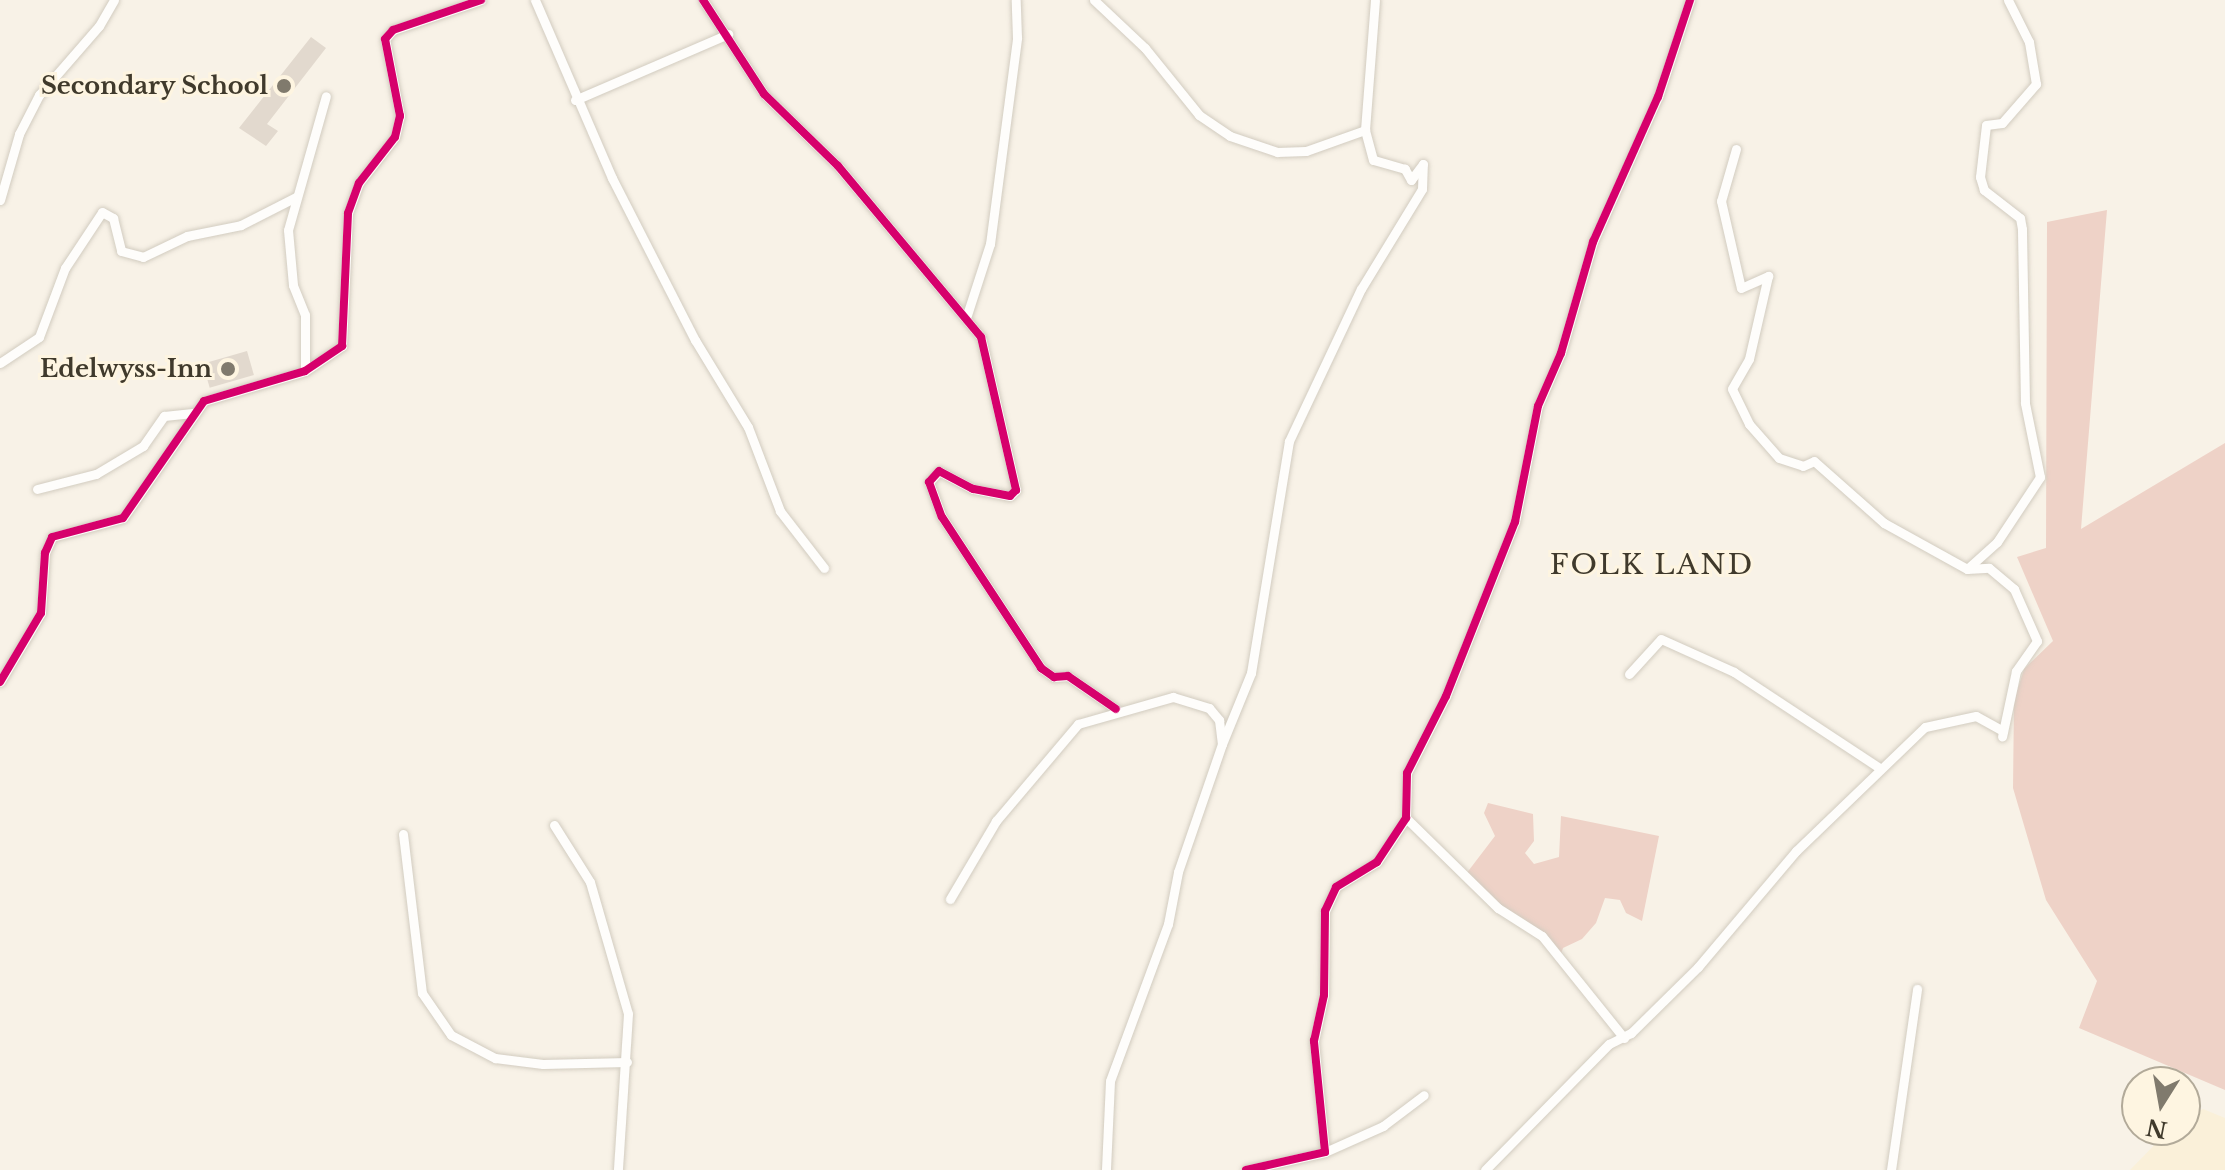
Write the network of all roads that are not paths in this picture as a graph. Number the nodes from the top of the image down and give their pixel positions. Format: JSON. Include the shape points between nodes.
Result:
{"nodes":[{"id":1,"x":114,"y":0,"type":"edge"},
{"id":2,"x":481,"y":0,"type":"edge"},
{"id":3,"x":535,"y":0,"type":"edge"},
{"id":4,"x":703,"y":0,"type":"edge"},
{"id":5,"x":1016,"y":0,"type":"edge"},
{"id":6,"x":1094,"y":0,"type":"edge"},
{"id":7,"x":1375,"y":0,"type":"edge"},
{"id":8,"x":1690,"y":0,"type":"edge"},
{"id":9,"x":2008,"y":0,"type":"edge"},
{"id":10,"x":728,"y":34,"type":"junction"},
{"id":11,"x":326,"y":96,"type":"dead end"},
{"id":12,"x":575,"y":100,"type":"junction"},
{"id":13,"x":1365,"y":130,"type":"junction"},
{"id":14,"x":1736,"y":149,"type":"dead end"},
{"id":15,"x":296,"y":197,"type":"junction"},
{"id":16,"x":0,"y":200,"type":"edge"},
{"id":17,"x":967,"y":315,"type":"junction"},
{"id":18,"x":0,"y":363,"type":"edge"},
{"id":19,"x":305,"y":371,"type":"junction"},
{"id":20,"x":195,"y":413,"type":"junction"},
{"id":21,"x":37,"y":489,"type":"dead end"},
{"id":22,"x":824,"y":568,"type":"dead end"},
{"id":23,"x":1967,"y":569,"type":"junction"},
{"id":24,"x":1629,"y":674,"type":"dead end"},
{"id":25,"x":0,"y":682,"type":"edge"},
{"id":26,"x":1116,"y":709,"type":"junction"},
{"id":27,"x":1222,"y":744,"type":"junction"},
{"id":28,"x":1878,"y":767,"type":"junction"},
{"id":29,"x":1406,"y":818,"type":"junction"},
{"id":30,"x":554,"y":825,"type":"dead end"},
{"id":31,"x":403,"y":834,"type":"dead end"},
{"id":32,"x":950,"y":899,"type":"dead end"},
{"id":33,"x":1917,"y":989,"type":"dead end"},
{"id":34,"x":1624,"y":1038,"type":"junction"},
{"id":35,"x":627,"y":1062,"type":"junction"},
{"id":36,"x":1424,"y":1095,"type":"dead end"},
{"id":37,"x":1325,"y":1152,"type":"junction"},
{"id":38,"x":618,"y":1170,"type":"edge"},
{"id":39,"x":1106,"y":1170,"type":"edge"},
{"id":40,"x":1246,"y":1170,"type":"edge"},
{"id":41,"x":1485,"y":1170,"type":"edge"},
{"id":42,"x":1891,"y":1170,"type":"edge"}],
"edges":[{"from":1,"to":16,"type":"street","via":[[99,26],[39,95],[19,134]]},
{"from":2,"to":19,"type":"street","via":[[393,30],[385,39],[399,101],[399,128],[359,183],[348,213],[342,346]]},
{"from":3,"to":12,"type":"street"},
{"from":4,"to":10,"type":"street"},
{"from":5,"to":17,"type":"street","via":[[1017,38],[994,217],[986,265]]},
{"from":6,"to":13,"type":"street","via":[[1145,48],[1199,115],[1230,136],[1277,152],[1306,151]]},
{"from":7,"to":13,"type":"street"},
{"from":8,"to":29,"type":"street","via":[[1658,97],[1593,242],[1561,353],[1538,406],[1515,522],[1404,782]]},
{"from":9,"to":23,"type":"street","via":[[2029,42],[2036,84],[2002,123],[1986,125],[1980,177],[1984,190],[2020,218],[2025,403],[2040,477],[1997,542]]},
{"from":10,"to":12,"type":"street"},
{"from":10,"to":17,"type":"street","via":[[764,94],[838,166]]},
{"from":11,"to":15,"type":"street"},
{"from":12,"to":22,"type":"street","via":[[695,340],[748,427],[780,511]]},
{"from":13,"to":27,"type":"street","via":[[1373,160],[1405,169],[1411,180],[1423,164],[1422,189],[1361,289],[1289,441],[1251,673]]},
{"from":14,"to":23,"type":"street","via":[[1721,201],[1741,288],[1768,276],[1749,359],[1732,389],[1749,424],[1779,458],[1803,466],[1814,461],[1884,523]]},
{"from":15,"to":18,"type":"street","via":[[241,225],[187,236],[143,257],[121,251],[113,218],[102,212],[65,268],[39,337]]},
{"from":15,"to":19,"type":"street","via":[[288,255],[305,315]]},
{"from":17,"to":26,"type":"street","via":[[981,337],[1016,490],[1010,496],[973,489],[935,471],[929,482],[942,517],[1041,668],[1054,677],[1068,676]]},
{"from":19,"to":20,"type":"street","via":[[217,394]]},
{"from":20,"to":21,"type":"street","via":[[164,416],[143,446],[96,474]]},
{"from":20,"to":25,"type":"street","via":[[123,518],[52,537],[45,553],[41,613]]},
{"from":23,"to":28,"type":"street","via":[[1989,568],[2014,589],[2037,641],[2016,671],[2014,701],[2003,734],[1976,716],[1946,720],[1925,727]]},
{"from":24,"to":28,"type":"street","via":[[1661,639],[1734,672]]},
{"from":26,"to":27,"type":"street","via":[[1187,698],[1219,720]]},
{"from":26,"to":32,"type":"street","via":[[1063,735],[978,845]]},
{"from":27,"to":39,"type":"street","via":[[1178,872],[1168,924],[1110,1081]]},
{"from":28,"to":34,"type":"street","via":[[1796,851],[1698,967]]},
{"from":29,"to":34,"type":"street","via":[[1498,908],[1542,936]]},
{"from":29,"to":37,"type":"street","via":[[1377,862],[1336,887],[1325,911],[1324,995],[1314,1041]]},
{"from":30,"to":35,"type":"street","via":[[590,882],[610,943],[628,1014]]},
{"from":31,"to":35,"type":"street","via":[[422,993],[451,1035],[495,1058],[543,1064]]},
{"from":33,"to":42,"type":"street"},
{"from":34,"to":41,"type":"street","via":[[1609,1044]]},
{"from":35,"to":38,"type":"street"},
{"from":36,"to":37,"type":"street","via":[[1383,1126]]},
{"from":37,"to":40,"type":"street"}]}
